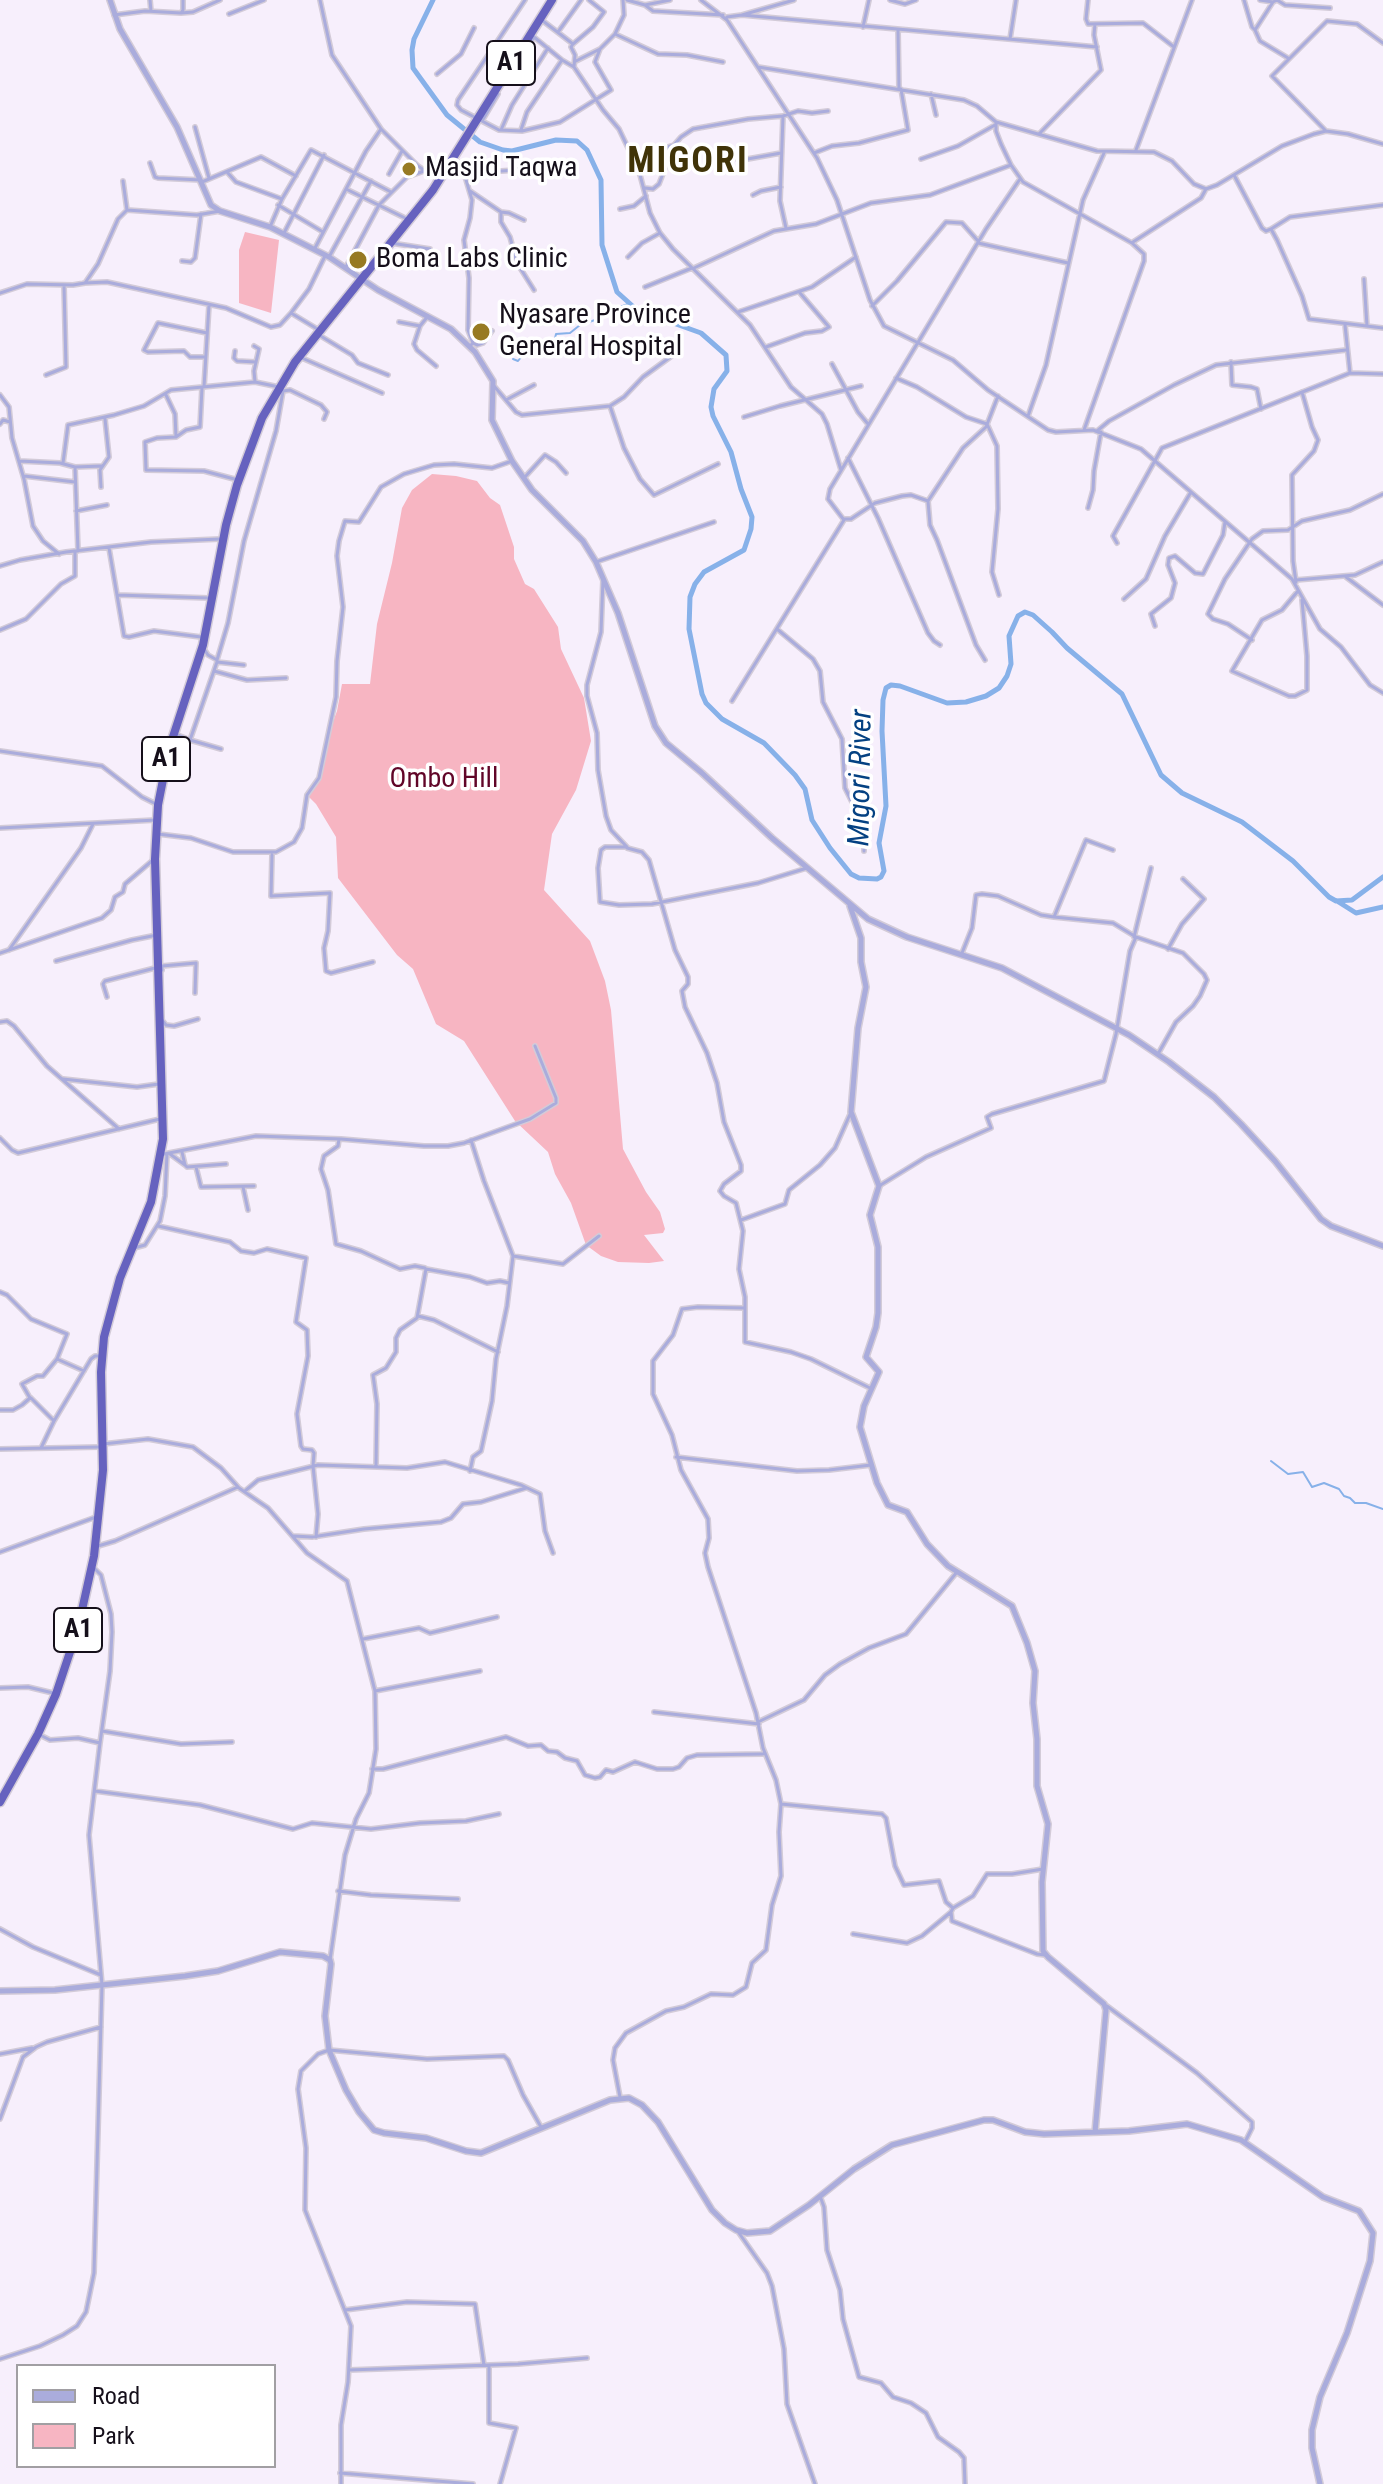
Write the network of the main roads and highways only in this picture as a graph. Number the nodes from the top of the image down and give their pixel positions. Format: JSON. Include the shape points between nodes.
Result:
{"nodes":[{"id":1,"x":552,"y":0,"type":"edge"},
{"id":2,"x":0,"y":1802,"type":"edge"}],
"edges":[{"from":1,"to":2,"type":"highway","number":"A1","via":[[462,145],[458,162],[299,356],[256,431],[238,480],[204,642],[166,760],[158,805],[155,859],[166,1154],[110,1311],[102,1356],[103,1445],[92,1566],[56,1694]]}]}
